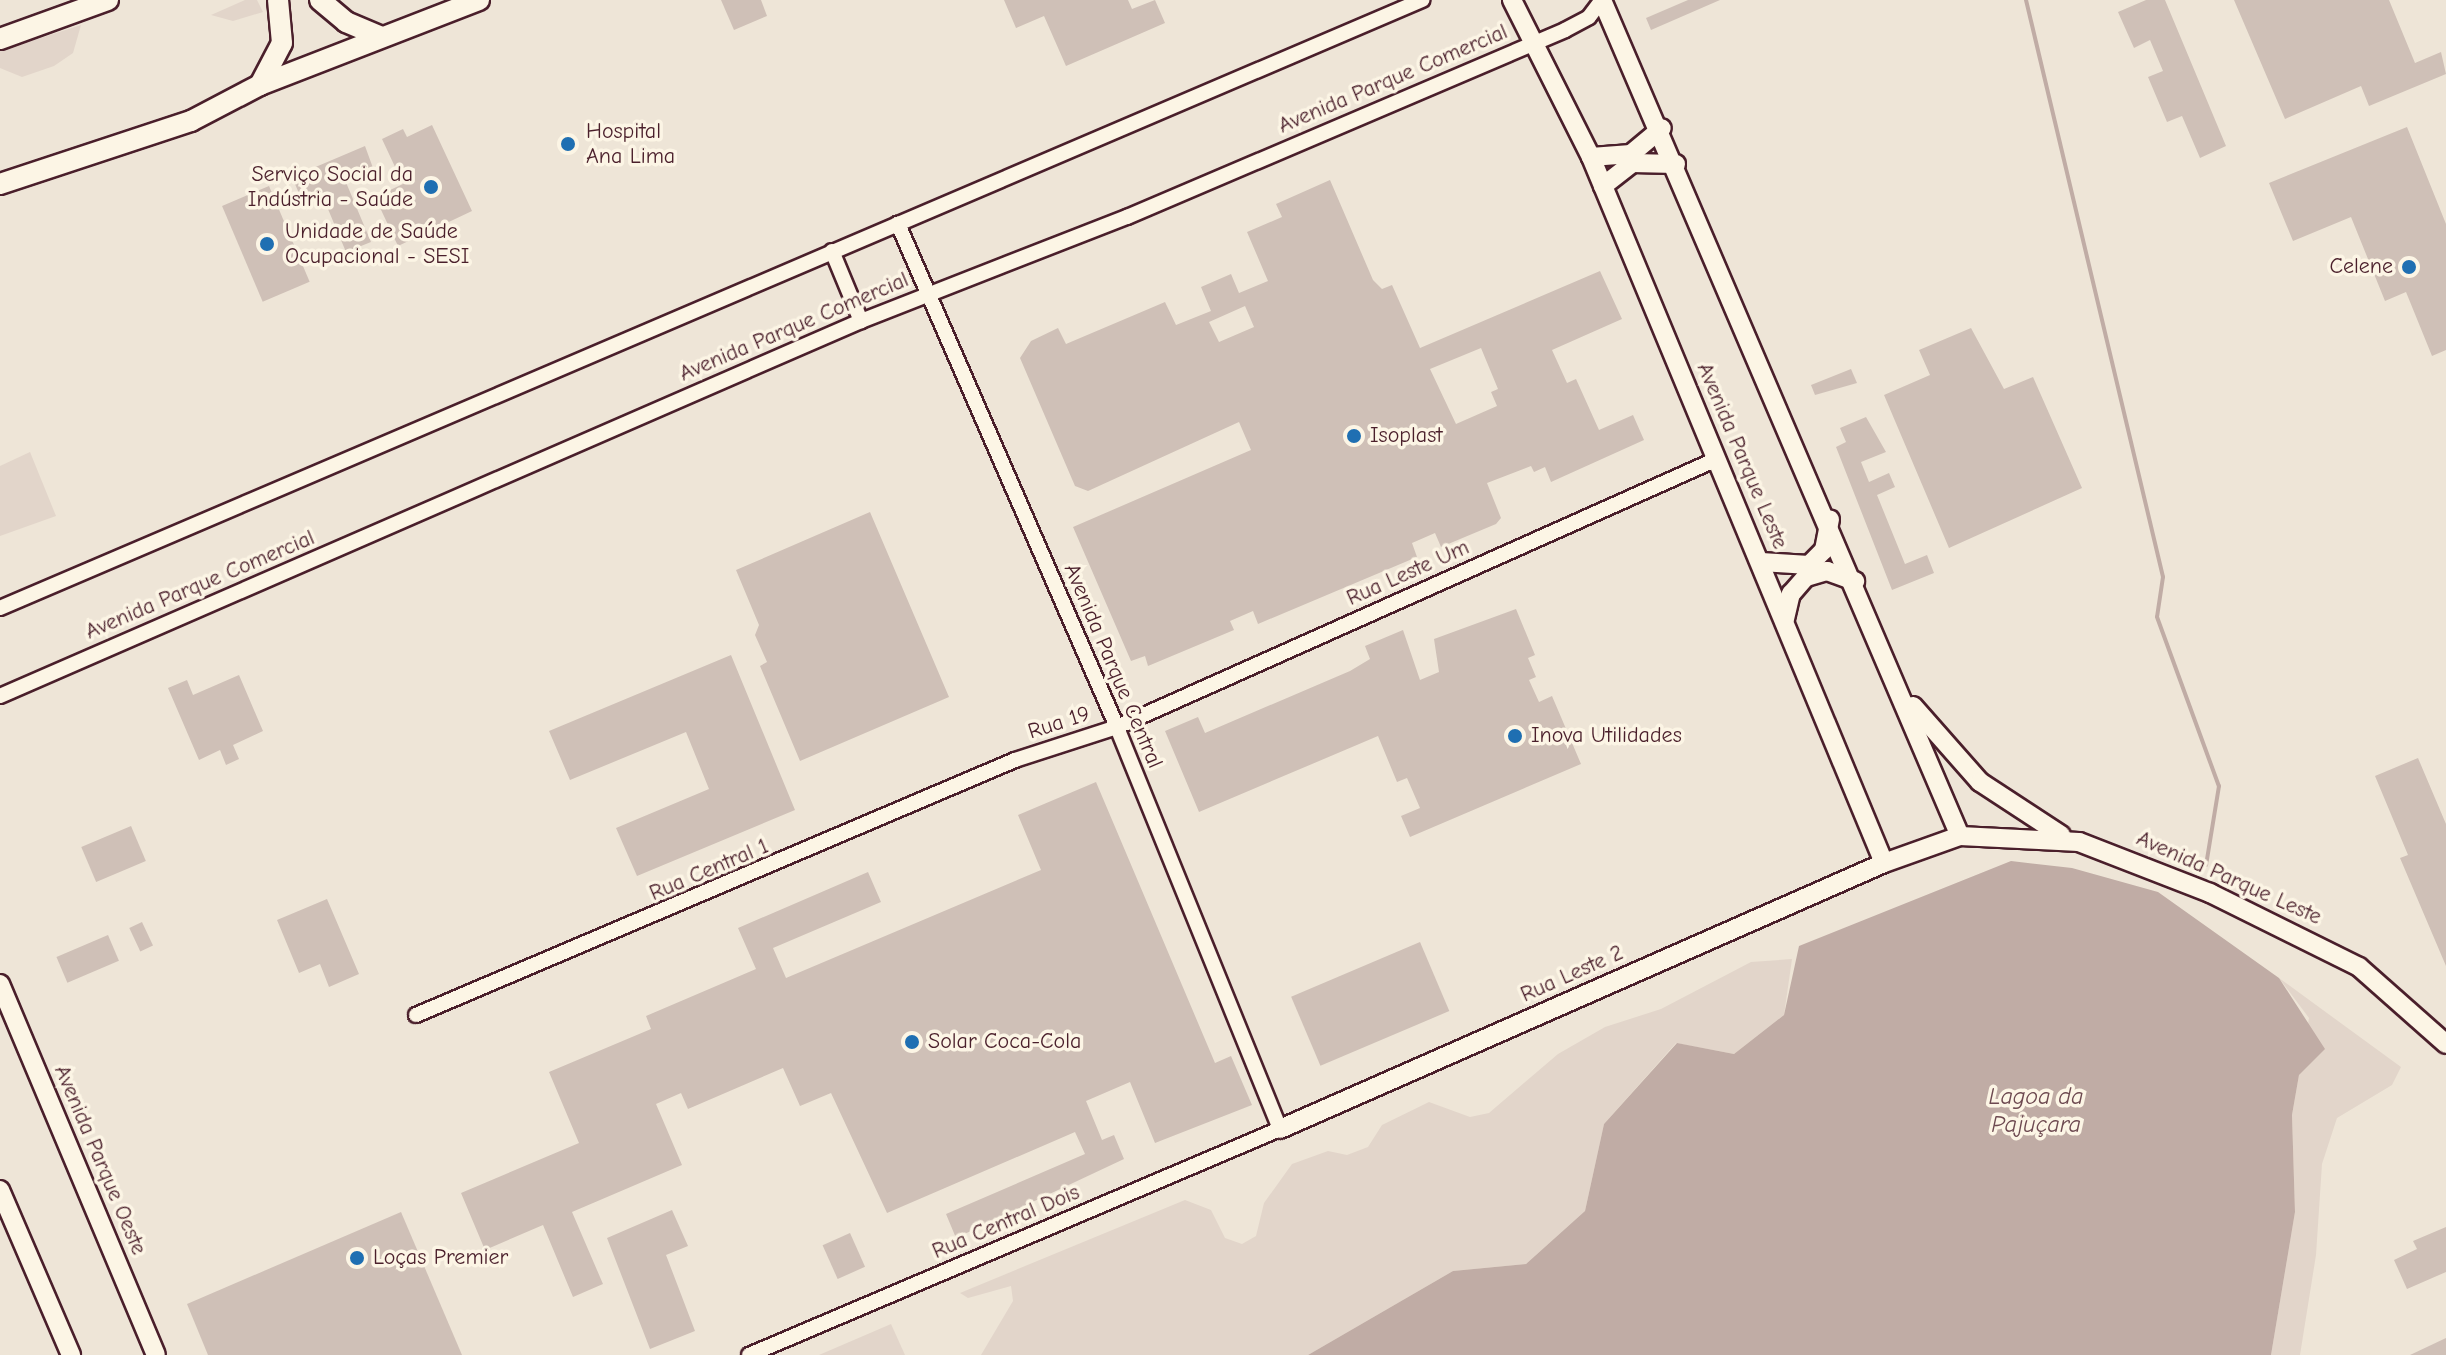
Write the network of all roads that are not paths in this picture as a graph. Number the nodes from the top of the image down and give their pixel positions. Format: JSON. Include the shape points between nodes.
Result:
{"nodes":[{"id":1,"x":108,"y":0,"type":"edge"},
{"id":2,"x":278,"y":0,"type":"edge"},
{"id":3,"x":320,"y":0,"type":"edge"},
{"id":4,"x":479,"y":0,"type":"edge"},
{"id":5,"x":1422,"y":0,"type":"edge"},
{"id":6,"x":1512,"y":0,"type":"edge"},
{"id":7,"x":1602,"y":0,"type":"edge"},
{"id":8,"x":379,"y":36,"type":"junction"},
{"id":9,"x":0,"y":39,"type":"edge"},
{"id":10,"x":1531,"y":43,"type":"junction"},
{"id":11,"x":260,"y":85,"type":"junction"},
{"id":12,"x":1662,"y":128,"type":"junction"},
{"id":13,"x":1591,"y":157,"type":"junction"},
{"id":14,"x":1676,"y":164,"type":"junction"},
{"id":15,"x":0,"y":184,"type":"edge"},
{"id":16,"x":1603,"y":186,"type":"junction"},
{"id":17,"x":898,"y":224,"type":"junction"},
{"id":18,"x":832,"y":251,"type":"junction"},
{"id":19,"x":928,"y":294,"type":"junction"},
{"id":20,"x":861,"y":321,"type":"junction"},
{"id":21,"x":1717,"y":459,"type":"junction"},
{"id":22,"x":1830,"y":520,"type":"junction"},
{"id":23,"x":1761,"y":562,"type":"junction"},
{"id":24,"x":1855,"y":581,"type":"junction"},
{"id":25,"x":0,"y":608,"type":"edge"},
{"id":26,"x":1785,"y":619,"type":"junction"},
{"id":27,"x":1901,"y":691,"type":"junction"},
{"id":28,"x":0,"y":696,"type":"edge"},
{"id":29,"x":1117,"y":727,"type":"junction"},
{"id":30,"x":1015,"y":760,"type":"joint"},
{"id":31,"x":1960,"y":836,"type":"junction"},
{"id":32,"x":2079,"y":842,"type":"junction"},
{"id":33,"x":1884,"y":863,"type":"junction"},
{"id":34,"x":0,"y":984,"type":"edge"},
{"id":35,"x":416,"y":1015,"type":"dead end"},
{"id":36,"x":2446,"y":1044,"type":"edge"},
{"id":37,"x":1280,"y":1129,"type":"junction"},
{"id":38,"x":0,"y":1190,"type":"edge"},
{"id":39,"x":71,"y":1355,"type":"edge"},
{"id":40,"x":156,"y":1355,"type":"edge"},
{"id":41,"x":749,"y":1355,"type":"edge"}],
"edges":[{"from":1,"to":9,"type":"main road"},
{"from":2,"to":11,"type":"main road","via":[[282,43]]},
{"from":3,"to":8,"type":"main road","via":[[346,22]]},
{"from":4,"to":8,"type":"main road"},
{"from":5,"to":17,"type":"street"},
{"from":6,"to":10,"type":"street","name":"Avenida Parque Leste"},
{"from":7,"to":10,"type":"street","name":"Avenida Parque Comercial","via":[[1589,17]]},
{"from":7,"to":12,"type":"street"},
{"from":8,"to":11,"type":"main road"},
{"from":10,"to":13,"type":"street","name":"Avenida Parque Leste"},
{"from":10,"to":19,"type":"street","name":"Avenida Parque Comercial","via":[[1127,217]]},
{"from":11,"to":15,"type":"main road","via":[[191,121]]},
{"from":12,"to":13,"type":"street","via":[[1631,154]]},
{"from":12,"to":14,"type":"street"},
{"from":13,"to":16,"type":"street","name":"Avenida Parque Leste"},
{"from":14,"to":16,"type":"street","via":[[1632,163]]},
{"from":14,"to":22,"type":"street"},
{"from":16,"to":21,"type":"street","name":"Avenida Parque Leste"},
{"from":17,"to":18,"type":"street"},
{"from":17,"to":19,"type":"street","name":"Avenida Parque Central"},
{"from":18,"to":20,"type":"street"},
{"from":18,"to":25,"type":"street"},
{"from":19,"to":20,"type":"street","name":"Avenida Parque Comercial"},
{"from":19,"to":29,"type":"street","name":"Avenida Parque Central"},
{"from":20,"to":28,"type":"street","name":"Avenida Parque Comercial"},
{"from":21,"to":23,"type":"street","name":"Avenida Parque Leste"},
{"from":21,"to":29,"type":"street","name":"Rua Leste Um"},
{"from":22,"to":23,"type":"street","via":[[1824,550],[1809,565]]},
{"from":22,"to":24,"type":"street"},
{"from":23,"to":26,"type":"street","name":"Avenida Parque Leste"},
{"from":24,"to":26,"type":"street","via":[[1827,571],[1806,577],[1791,594]]},
{"from":24,"to":27,"type":"street"},
{"from":26,"to":33,"type":"street","name":"Avenida Parque Leste"},
{"from":27,"to":31,"type":"street"},
{"from":27,"to":32,"type":"street","via":[[1980,782]]},
{"from":29,"to":30,"type":"street","name":"Rua 19"},
{"from":29,"to":37,"type":"street","name":"Avenida Parque Central"},
{"from":30,"to":35,"type":"street","name":"Rua Central 1"},
{"from":31,"to":32,"type":"street","name":"Avenida Parque Leste"},
{"from":31,"to":33,"type":"street","name":"Avenida Parque Leste"},
{"from":32,"to":36,"type":"street","name":"Avenida Parque Leste","via":[[2222,898],[2332,951],[2382,984]]},
{"from":33,"to":37,"type":"street","name":"Rua Leste 2"},
{"from":34,"to":40,"type":"street","name":"Avenida Parque Oeste"},
{"from":37,"to":41,"type":"street","name":"Rua Central Dois"},
{"from":38,"to":39,"type":"street"}]}
